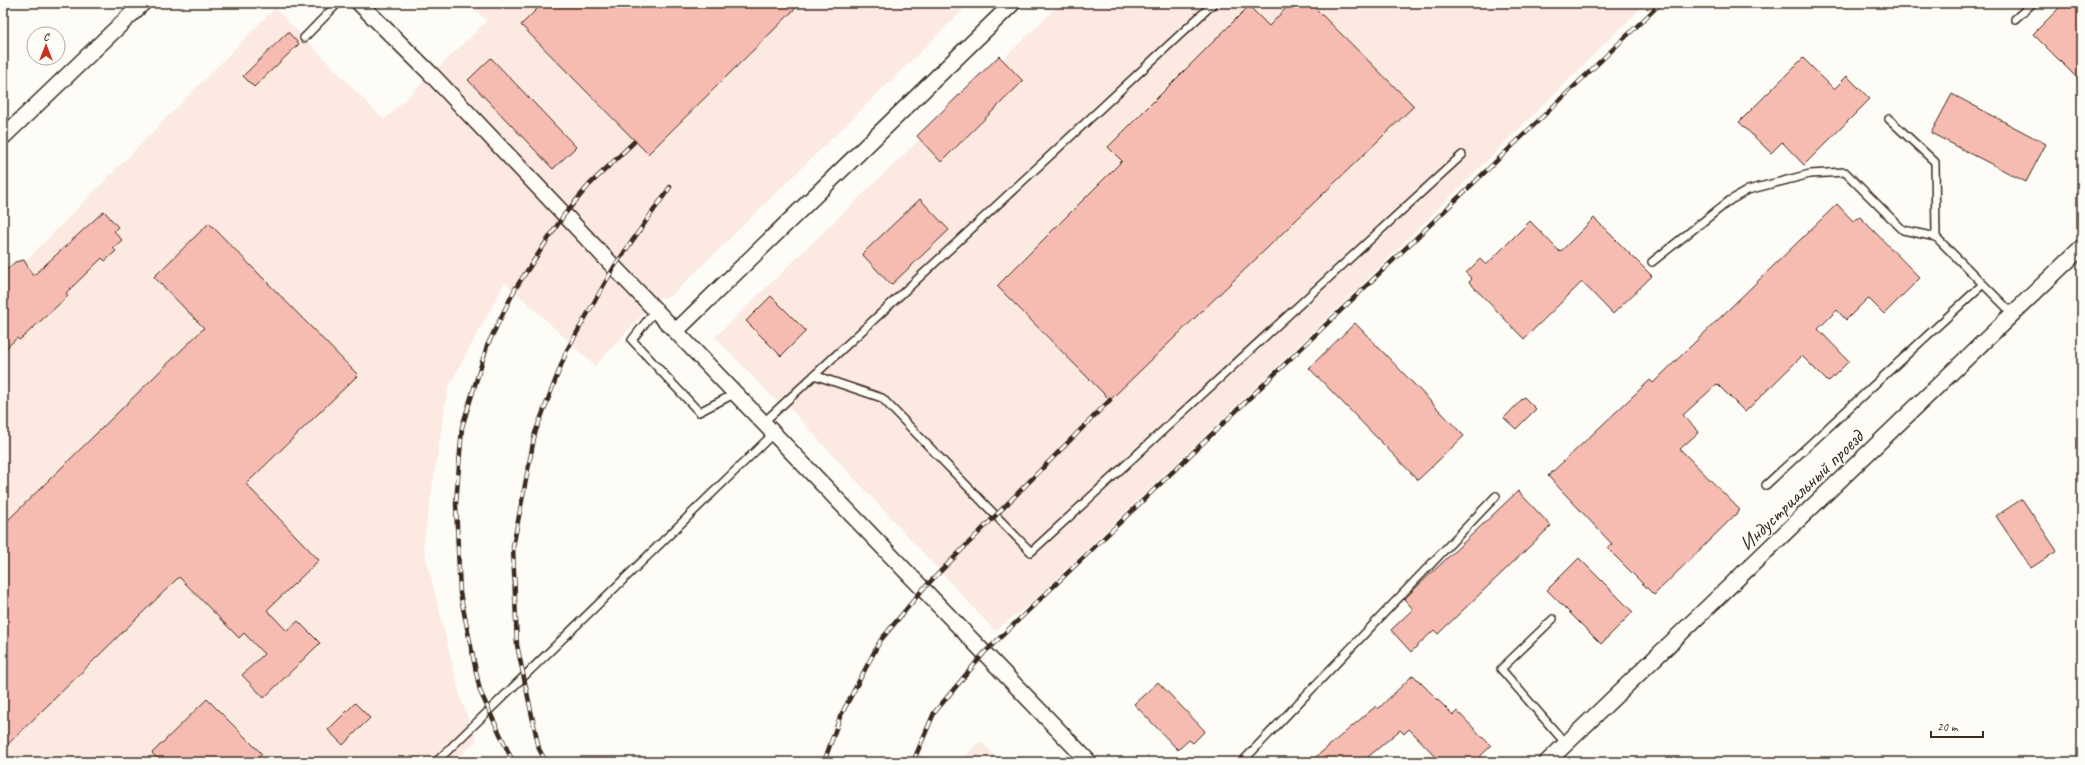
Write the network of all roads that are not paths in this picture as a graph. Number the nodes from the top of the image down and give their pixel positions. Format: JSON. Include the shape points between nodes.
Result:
{"nodes":[{"id":1,"x":143,"y":3,"type":"edge"},
{"id":2,"x":338,"y":3,"type":"edge"},
{"id":3,"x":359,"y":3,"type":"edge"},
{"id":4,"x":1013,"y":3,"type":"edge"},
{"id":5,"x":1214,"y":3,"type":"edge"},
{"id":6,"x":2033,"y":3,"type":"edge"},
{"id":7,"x":2015,"y":19,"type":"dead end"},
{"id":8,"x":304,"y":38,"type":"dead end"},
{"id":9,"x":1889,"y":119,"type":"dead end"},
{"id":10,"x":3,"y":137,"type":"edge"},
{"id":11,"x":1462,"y":154,"type":"dead end"},
{"id":12,"x":1936,"y":237,"type":"junction"},
{"id":13,"x":2082,"y":247,"type":"edge"},
{"id":14,"x":1652,"y":262,"type":"dead end"},
{"id":15,"x":1983,"y":284,"type":"junction"},
{"id":16,"x":656,"y":309,"type":"junction"},
{"id":17,"x":2012,"y":314,"type":"junction"},
{"id":18,"x":676,"y":331,"type":"junction"},
{"id":19,"x":814,"y":375,"type":"junction"},
{"id":20,"x":736,"y":393,"type":"junction"},
{"id":21,"x":769,"y":428,"type":"junction"},
{"id":22,"x":1766,"y":485,"type":"dead end"},
{"id":23,"x":1496,"y":496,"type":"dead end"},
{"id":24,"x":1553,"y":619,"type":"dead end"},
{"id":25,"x":1566,"y":744,"type":"junction"},
{"id":26,"x":436,"y":762,"type":"edge"},
{"id":27,"x":1090,"y":762,"type":"edge"},
{"id":28,"x":1242,"y":762,"type":"edge"},
{"id":29,"x":1547,"y":762,"type":"edge"}],
"edges":[{"from":1,"to":10,"type":"street"},
{"from":2,"to":8,"type":"lane"},
{"from":3,"to":16,"type":"street","via":[[431,74]]},
{"from":4,"to":18,"type":"street"},
{"from":5,"to":19,"type":"lane"},
{"from":6,"to":7,"type":"lane"},
{"from":9,"to":12,"type":"lane","via":[[1935,162]]},
{"from":11,"to":19,"type":"lane","via":[[1031,552],[882,398]]},
{"from":12,"to":14,"type":"lane","via":[[1903,230],[1844,172],[1810,174],[1748,190],[1729,201]]},
{"from":12,"to":15,"type":"lane"},
{"from":13,"to":17,"type":"street","name":"Индустриальный проезд"},
{"from":15,"to":17,"type":"lane"},
{"from":15,"to":22,"type":"lane"},
{"from":16,"to":18,"type":"street"},
{"from":16,"to":20,"type":"lane","via":[[632,340],[699,412]]},
{"from":17,"to":25,"type":"street","name":"Индустриальный проезд"},
{"from":18,"to":20,"type":"street"},
{"from":19,"to":21,"type":"lane"},
{"from":20,"to":21,"type":"street"},
{"from":21,"to":26,"type":"lane"},
{"from":21,"to":27,"type":"street"},
{"from":23,"to":28,"type":"lane"},
{"from":24,"to":25,"type":"lane","via":[[1501,669]]},
{"from":25,"to":29,"type":"street","name":"Индустриальный проезд"}]}
